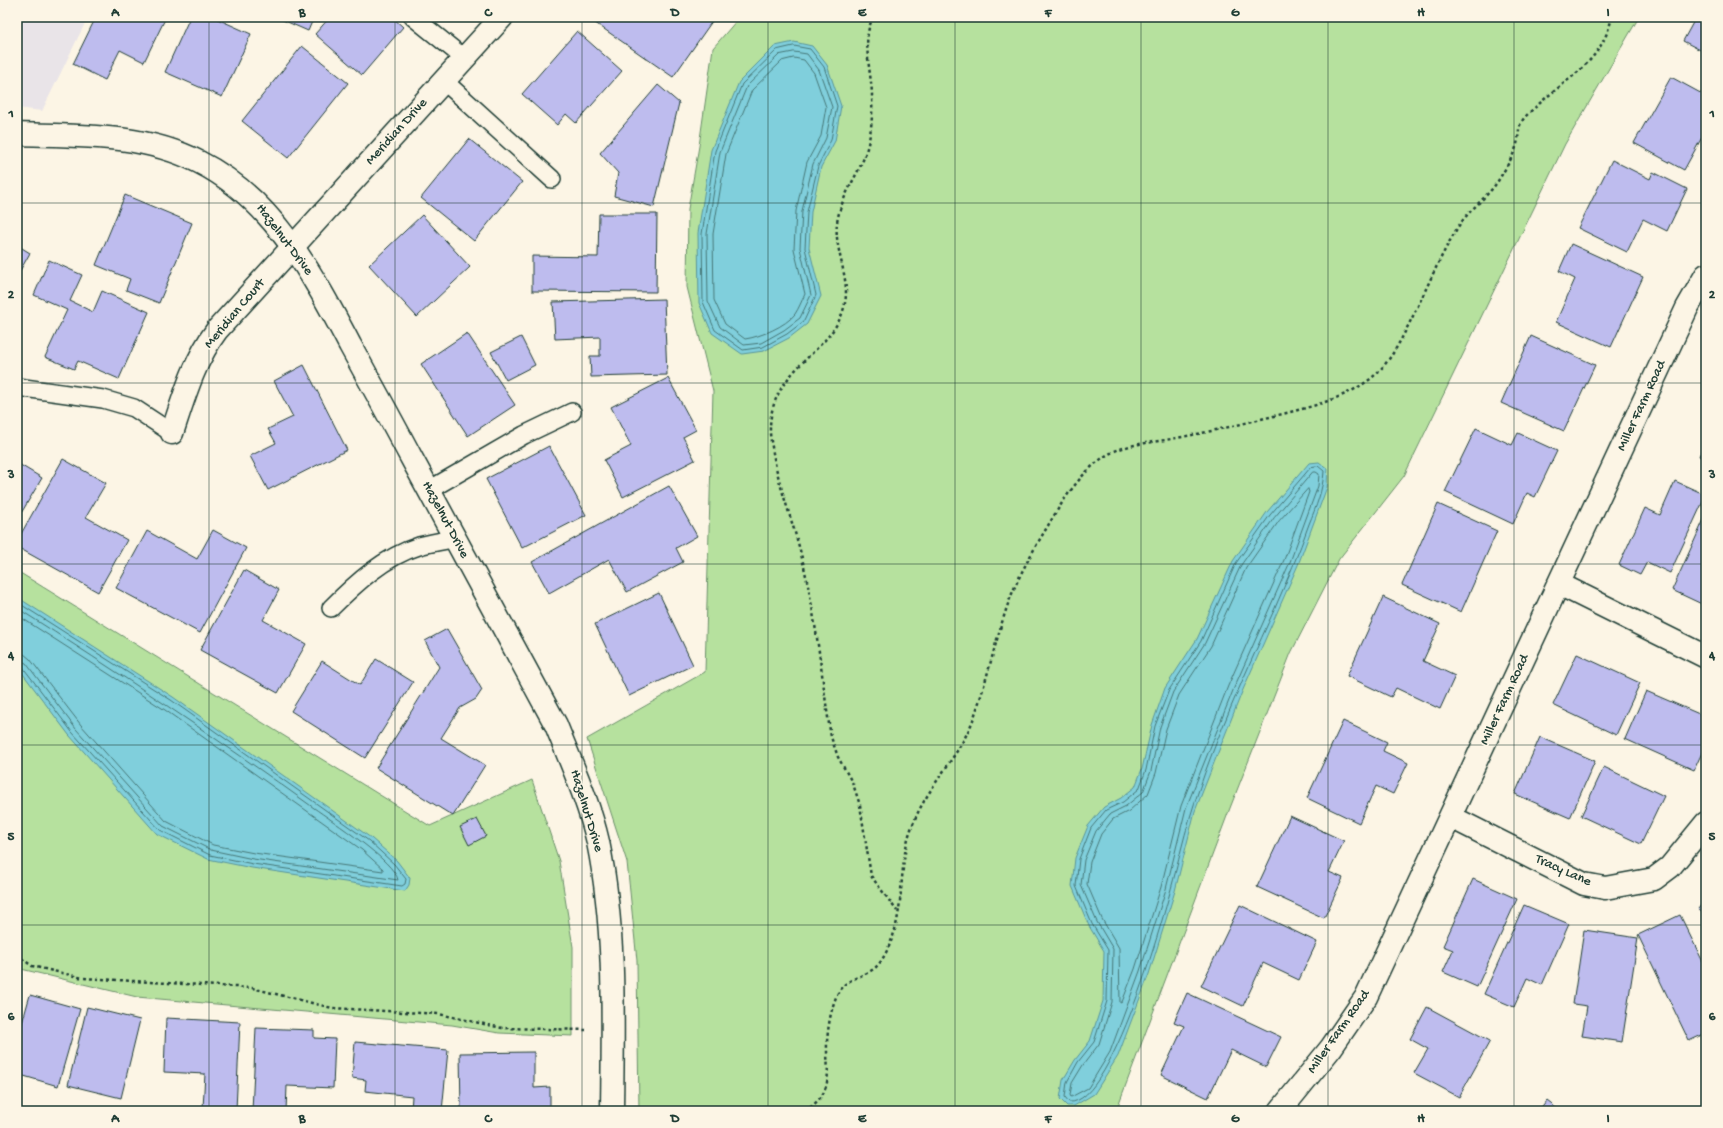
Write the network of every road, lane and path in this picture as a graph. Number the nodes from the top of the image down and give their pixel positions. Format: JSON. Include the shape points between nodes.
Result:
{"nodes":[{"id":1,"x":413,"y":17,"type":"edge"},
{"id":2,"x":502,"y":17,"type":"edge"},
{"id":3,"x":874,"y":17,"type":"edge"},
{"id":4,"x":1612,"y":17,"type":"edge"},
{"id":5,"x":464,"y":58,"type":"junction"},
{"id":6,"x":444,"y":81,"type":"junction"},
{"id":7,"x":17,"y":134,"type":"edge"},
{"id":8,"x":552,"y":179,"type":"dead end"},
{"id":9,"x":293,"y":248,"type":"junction"},
{"id":10,"x":1706,"y":274,"type":"edge"},
{"id":11,"x":17,"y":387,"type":"edge"},
{"id":12,"x":572,"y":412,"type":"dead end"},
{"id":13,"x":172,"y":433,"type":"joint"},
{"id":14,"x":429,"y":490,"type":"junction"},
{"id":15,"x":455,"y":538,"type":"junction"},
{"id":16,"x":1559,"y":584,"type":"junction"},
{"id":17,"x":331,"y":608,"type":"dead end"},
{"id":18,"x":1706,"y":657,"type":"edge"},
{"id":19,"x":1451,"y":817,"type":"junction"},
{"id":20,"x":1706,"y":823,"type":"edge"},
{"id":21,"x":897,"y":911,"type":"junction"},
{"id":22,"x":17,"y":956,"type":"edge"},
{"id":23,"x":613,"y":1030,"type":"junction"},
{"id":24,"x":612,"y":1111,"type":"edge"},
{"id":25,"x":710,"y":1111,"type":"edge"},
{"id":26,"x":730,"y":1111,"type":"edge"},
{"id":27,"x":805,"y":1111,"type":"edge"},
{"id":28,"x":1280,"y":1111,"type":"edge"}],
"edges":[{"from":1,"to":5,"type":"lane"},
{"from":2,"to":5,"type":"street","name":"Meridian Drive"},
{"from":3,"to":21,"type":"path","via":[[867,42],[872,94],[871,125],[863,158],[843,201],[837,224],[846,302],[838,324],[783,384],[772,407],[770,431],[778,481],[804,568],[831,737],[860,805],[871,876]]},
{"from":4,"to":21,"type":"path","via":[[1593,58],[1520,123],[1517,144],[1501,178],[1465,215],[1403,336],[1378,372],[1358,387],[1293,412],[1212,432],[1118,449],[1093,466],[1078,481],[1046,529],[1022,574],[1007,606],[972,721],[912,824],[902,864]]},
{"from":5,"to":6,"type":"street","name":"Meridian Drive"},
{"from":6,"to":8,"type":"lane"},
{"from":6,"to":9,"type":"street","name":"Meridian Drive"},
{"from":7,"to":9,"type":"street","name":"Hazelnut Drive","via":[[118,138],[178,152],[218,173],[246,193],[267,213]]},
{"from":9,"to":13,"type":"street","name":"Meridian Court","via":[[205,346],[195,366]]},
{"from":9,"to":14,"type":"street","name":"Hazelnut Drive","via":[[318,286]]},
{"from":10,"to":16,"type":"street","name":"Miller Farm Road"},
{"from":11,"to":13,"type":"lane","via":[[103,399],[134,408]]},
{"from":12,"to":14,"type":"lane","via":[[524,435]]},
{"from":14,"to":15,"type":"street","name":"Hazelnut Drive"},
{"from":15,"to":17,"type":"lane","via":[[418,547],[399,555],[354,585]]},
{"from":15,"to":23,"type":"street","name":"Hazelnut Drive","via":[[556,725],[591,818],[598,842],[607,899]]},
{"from":16,"to":18,"type":"street"},
{"from":16,"to":19,"type":"street","name":"Miller Farm Road"},
{"from":19,"to":20,"type":"street","name":"Tracy Lane","via":[[1584,884],[1605,888],[1654,879],[1670,867]]},
{"from":19,"to":28,"type":"street","name":"Miller Farm Road","via":[[1366,997]]},
{"from":21,"to":27,"type":"path","via":[[893,936],[884,957],[874,968],[845,983],[838,991],[833,1004],[827,1042],[829,1075],[816,1104]]},
{"from":22,"to":23,"type":"path","via":[[32,966],[83,978],[252,988],[332,1008],[438,1014],[502,1028]]},
{"from":23,"to":24,"type":"street","name":"Hazelnut Drive"},
{"from":25,"to":26,"type":"path"}]}
